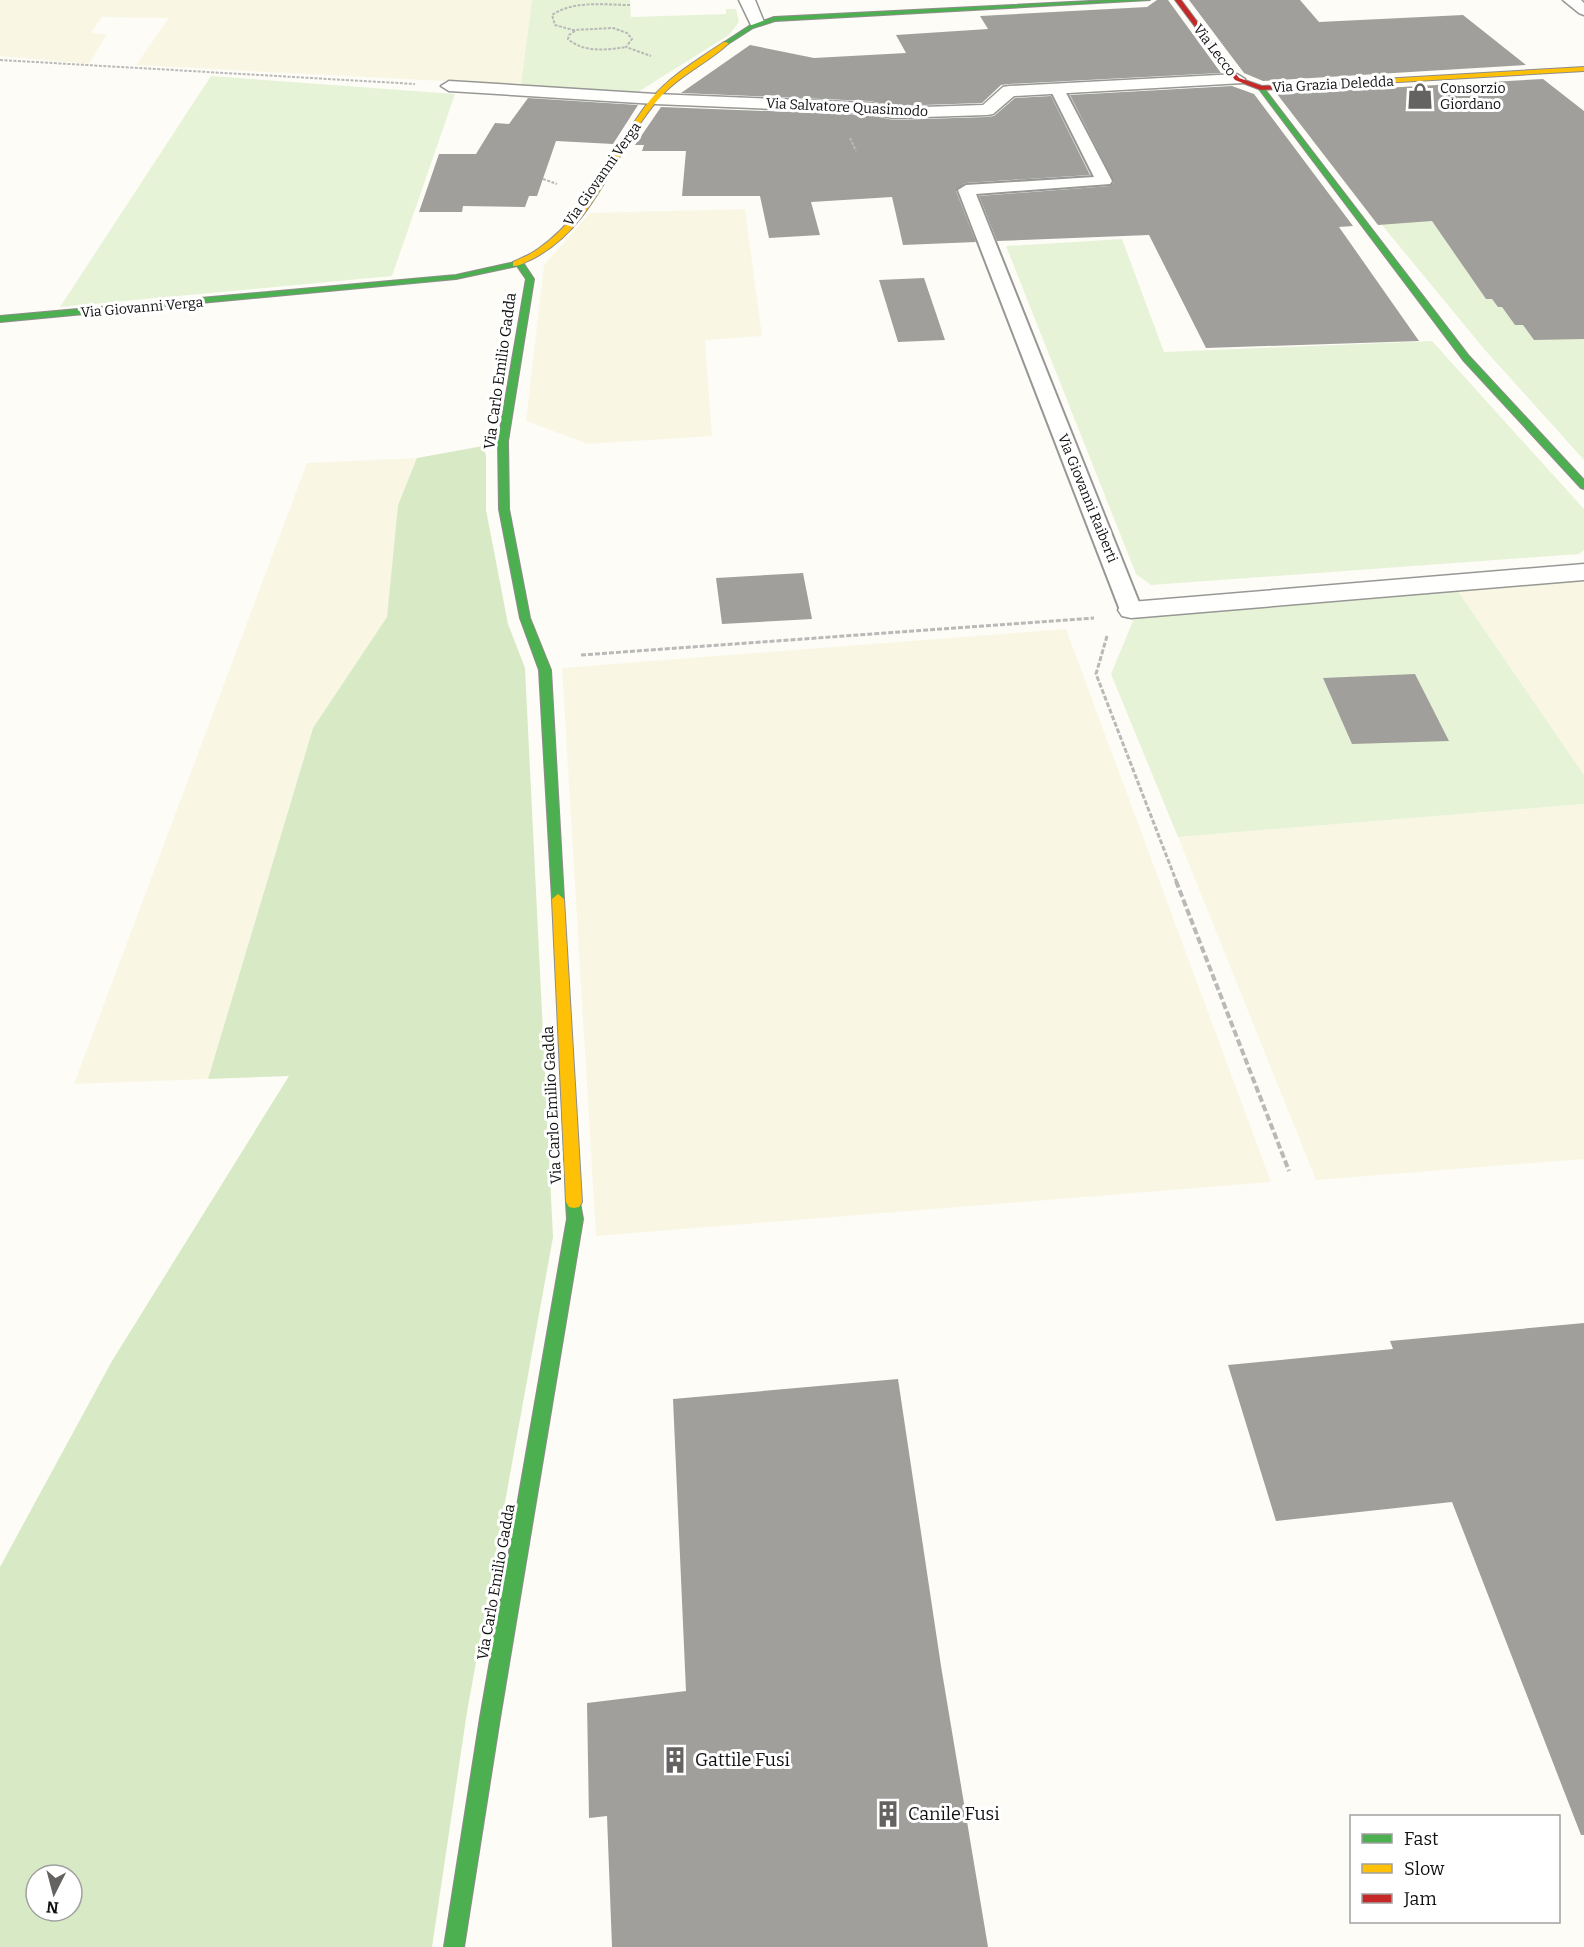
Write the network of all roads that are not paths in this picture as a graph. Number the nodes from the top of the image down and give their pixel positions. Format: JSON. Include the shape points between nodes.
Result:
{"nodes":[{"id":1,"x":747,"y":0,"type":"edge"},
{"id":2,"x":1147,"y":0,"type":"edge"},
{"id":3,"x":1178,"y":0,"type":"edge"},
{"id":4,"x":1571,"y":0,"type":"edge"},
{"id":5,"x":1584,"y":10,"type":"edge"},
{"id":6,"x":756,"y":22,"type":"junction"},
{"id":7,"x":1584,"y":69,"type":"edge"},
{"id":8,"x":1237,"y":79,"type":"junction"},
{"id":9,"x":449,"y":86,"type":"road end"},
{"id":10,"x":1261,"y":88,"type":"junction"},
{"id":11,"x":1057,"y":89,"type":"junction"},
{"id":12,"x":655,"y":99,"type":"junction"},
{"id":13,"x":519,"y":263,"type":"junction"},
{"id":14,"x":0,"y":319,"type":"edge"},
{"id":15,"x":1584,"y":486,"type":"edge"},
{"id":16,"x":1584,"y":572,"type":"edge"},
{"id":17,"x":1122,"y":613,"type":"joint"},
{"id":18,"x":454,"y":1947,"type":"edge"}],
"edges":[{"from":1,"to":6,"type":"street"},
{"from":2,"to":6,"type":"street","name":"Via Giovanni Verga"},
{"from":3,"to":8,"type":"street","name":"Via Lecco"},
{"from":4,"to":5,"type":"street"},
{"from":6,"to":12,"type":"street","name":"Via Giovanni Verga"},
{"from":7,"to":10,"type":"street","name":"Via Grazia Deledda"},
{"from":8,"to":10,"type":"street","name":"Via Lecco"},
{"from":8,"to":11,"type":"street","name":"Via Salvatore Quasimodo"},
{"from":9,"to":12,"type":"street","name":"Via Salvatore Quasimodo"},
{"from":10,"to":15,"type":"street","via":[[1466,358]]},
{"from":11,"to":12,"type":"street","name":"Via Salvatore Quasimodo","via":[[1009,91],[987,110],[952,111],[893,112]]},
{"from":11,"to":17,"type":"lane","name":"Via Giovanni Raiberti","via":[[1104,181],[966,190]]},
{"from":12,"to":13,"type":"street","name":"Via Giovanni Verga","via":[[569,224],[538,253]]},
{"from":13,"to":14,"type":"street","name":"Via Giovanni Verga","via":[[456,277]]},
{"from":13,"to":18,"type":"street","name":"Via Carlo Emilio Gadda","via":[[530,279],[503,441],[504,509],[525,618],[545,670],[575,1219]]},
{"from":16,"to":17,"type":"street"}]}
